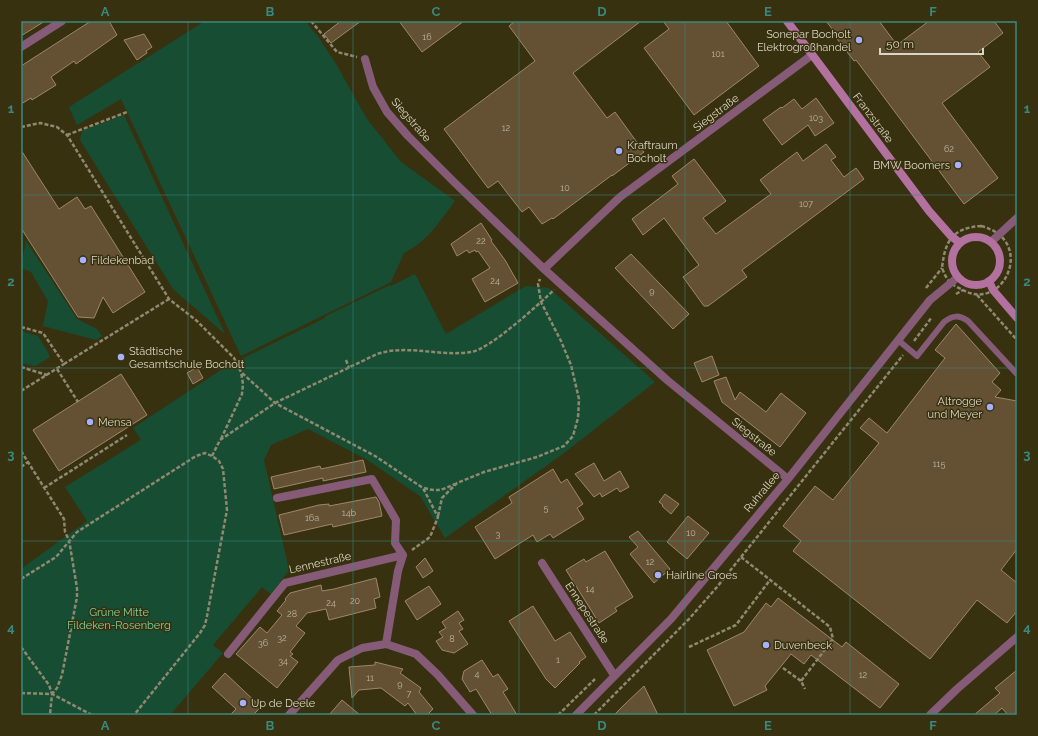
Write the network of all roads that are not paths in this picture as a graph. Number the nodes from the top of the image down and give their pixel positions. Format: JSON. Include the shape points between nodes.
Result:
{"nodes":[{"id":1,"x":62,"y":21,"type":"edge"},
{"id":2,"x":787,"y":21,"type":"edge"},
{"id":3,"x":21,"y":47,"type":"edge"},
{"id":4,"x":812,"y":55,"type":"junction"},
{"id":5,"x":365,"y":58,"type":"road end"},
{"id":6,"x":1017,"y":218,"type":"edge"},
{"id":7,"x":991,"y":242,"type":"junction"},
{"id":8,"x":960,"y":243,"type":"junction"},
{"id":9,"x":544,"y":269,"type":"junction"},
{"id":10,"x":958,"y":277,"type":"junction"},
{"id":11,"x":988,"y":281,"type":"junction"},
{"id":12,"x":1017,"y":318,"type":"edge"},
{"id":13,"x":898,"y":340,"type":"junction"},
{"id":14,"x":1017,"y":374,"type":"edge"},
{"id":15,"x":788,"y":478,"type":"junction"},
{"id":16,"x":277,"y":498,"type":"dead end"},
{"id":17,"x":403,"y":555,"type":"junction"},
{"id":18,"x":542,"y":563,"type":"dead end"},
{"id":19,"x":1017,"y":637,"type":"edge"},
{"id":20,"x":386,"y":644,"type":"junction"},
{"id":21,"x":228,"y":654,"type":"dead end"},
{"id":22,"x":612,"y":671,"type":"junction"},
{"id":23,"x":289,"y":715,"type":"edge"},
{"id":24,"x":473,"y":715,"type":"edge"},
{"id":25,"x":576,"y":715,"type":"edge"},
{"id":26,"x":930,"y":715,"type":"edge"}],
"edges":[{"from":1,"to":3,"type":"street"},
{"from":2,"to":4,"type":"street","name":"Franzstraße"},
{"from":4,"to":8,"type":"street","name":"Franzstraße","via":[[929,211]]},
{"from":4,"to":9,"type":"street","name":"Siegstraße","via":[[620,198]]},
{"from":5,"to":9,"type":"street","name":"Siegstraße","via":[[373,87],[387,112],[453,181]]},
{"from":6,"to":7,"type":"street"},
{"from":7,"to":8,"type":"street","via":[[975,237]]},
{"from":7,"to":11,"type":"street","via":[[996,247],[1000,262],[995,276]]},
{"from":8,"to":10,"type":"street","via":[[955,249],[952,263]]},
{"from":9,"to":15,"type":"street","name":"Siegstraße","via":[[667,380]]},
{"from":10,"to":11,"type":"street","via":[[973,284]]},
{"from":10,"to":13,"type":"street","name":"Ruhrallee","via":[[930,300]]},
{"from":11,"to":12,"type":"street"},
{"from":13,"to":14,"type":"lane","via":[[918,356],[944,322],[950,317],[962,316]]},
{"from":13,"to":15,"type":"street","name":"Ruhrallee"},
{"from":15,"to":22,"type":"street","name":"Ruhrallee","via":[[671,619]]},
{"from":16,"to":17,"type":"street","via":[[372,479],[396,520],[395,543]]},
{"from":17,"to":20,"type":"street"},
{"from":17,"to":21,"type":"street","name":"Lennestraße","via":[[285,583]]},
{"from":18,"to":22,"type":"street","name":"Ennepestraße"},
{"from":19,"to":26,"type":"street"},
{"from":20,"to":23,"type":"street","via":[[362,648],[338,660]]},
{"from":20,"to":24,"type":"street","via":[[416,654]]},
{"from":22,"to":25,"type":"street","name":"Ruhrallee"}]}
